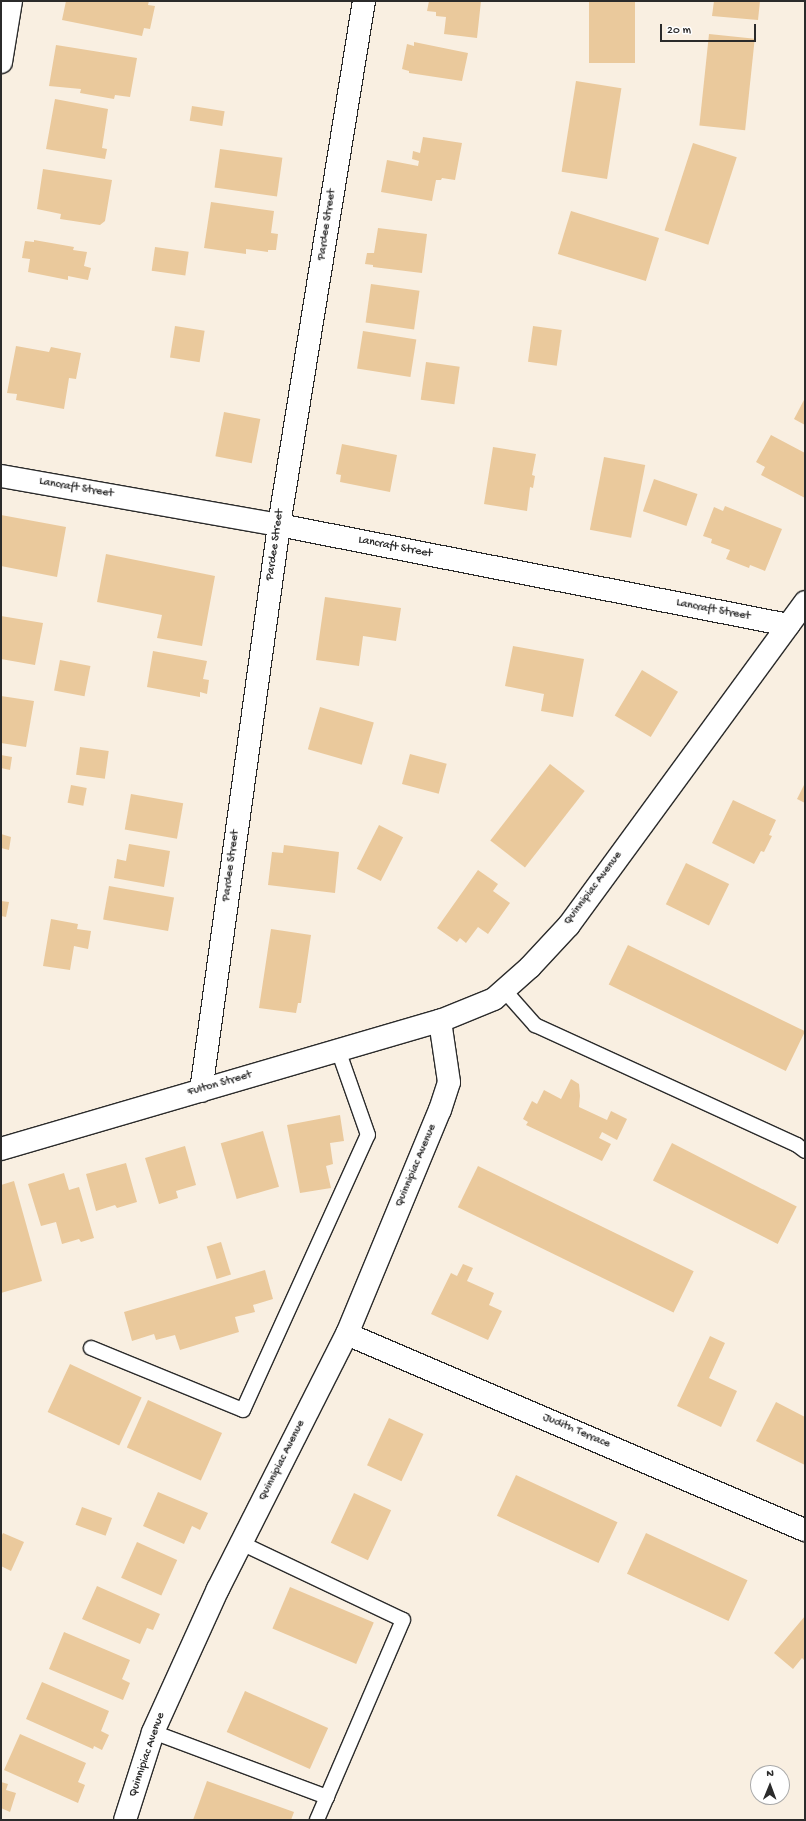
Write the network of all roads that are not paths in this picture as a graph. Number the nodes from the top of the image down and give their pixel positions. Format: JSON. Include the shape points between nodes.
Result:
{"nodes":[{"id":1,"x":11,"y":1,"type":"edge"},
{"id":2,"x":364,"y":1,"type":"edge"},
{"id":3,"x":1,"y":62,"type":"edge"},
{"id":4,"x":1,"y":476,"type":"edge"},
{"id":5,"x":279,"y":525,"type":"junction"},
{"id":6,"x":805,"y":602,"type":"edge"},
{"id":7,"x":788,"y":625,"type":"junction"},
{"id":8,"x":504,"y":990,"type":"junction"},
{"id":9,"x":440,"y":1021,"type":"junction"},
{"id":10,"x":338,"y":1050,"type":"junction"},
{"id":11,"x":201,"y":1091,"type":"junction"},
{"id":12,"x":1,"y":1149,"type":"edge"},
{"id":13,"x":805,"y":1151,"type":"edge"},
{"id":14,"x":347,"y":1334,"type":"junction"},
{"id":15,"x":91,"y":1348,"type":"dead end"},
{"id":16,"x":805,"y":1530,"type":"edge"},
{"id":17,"x":241,"y":1543,"type":"junction"},
{"id":18,"x":153,"y":1732,"type":"junction"},
{"id":19,"x":327,"y":1797,"type":"junction"},
{"id":20,"x":125,"y":1820,"type":"edge"},
{"id":21,"x":317,"y":1820,"type":"edge"}],
"edges":[{"from":1,"to":3,"type":"street"},
{"from":2,"to":5,"type":"street","name":"Pardee Street"},
{"from":4,"to":5,"type":"street","name":"Lancraft Street"},
{"from":5,"to":7,"type":"street","name":"Lancraft Street"},
{"from":5,"to":11,"type":"street","name":"Pardee Street"},
{"from":6,"to":7,"type":"street","name":"Quinnipiac Avenue"},
{"from":7,"to":8,"type":"street","name":"Quinnipiac Avenue","via":[[568,925],[530,967]]},
{"from":8,"to":9,"type":"street","name":"Quinnipiac Avenue","via":[[494,999]]},
{"from":8,"to":13,"type":"lane","via":[[535,1025],[797,1145]]},
{"from":9,"to":10,"type":"street","name":"Fulton Street"},
{"from":9,"to":14,"type":"street","name":"Quinnipiac Avenue","via":[[449,1082],[447,1089]]},
{"from":10,"to":11,"type":"street","name":"Fulton Street"},
{"from":10,"to":15,"type":"lane","via":[[368,1135],[243,1410]]},
{"from":11,"to":12,"type":"street","name":"Fulton Street"},
{"from":14,"to":16,"type":"street","name":"Judith Terrace"},
{"from":14,"to":17,"type":"street","name":"Quinnipiac Avenue"},
{"from":17,"to":18,"type":"street","name":"Quinnipiac Avenue"},
{"from":17,"to":19,"type":"lane","via":[[403,1620]]},
{"from":18,"to":19,"type":"lane"},
{"from":18,"to":20,"type":"street","name":"Quinnipiac Avenue"},
{"from":19,"to":21,"type":"lane"}]}
